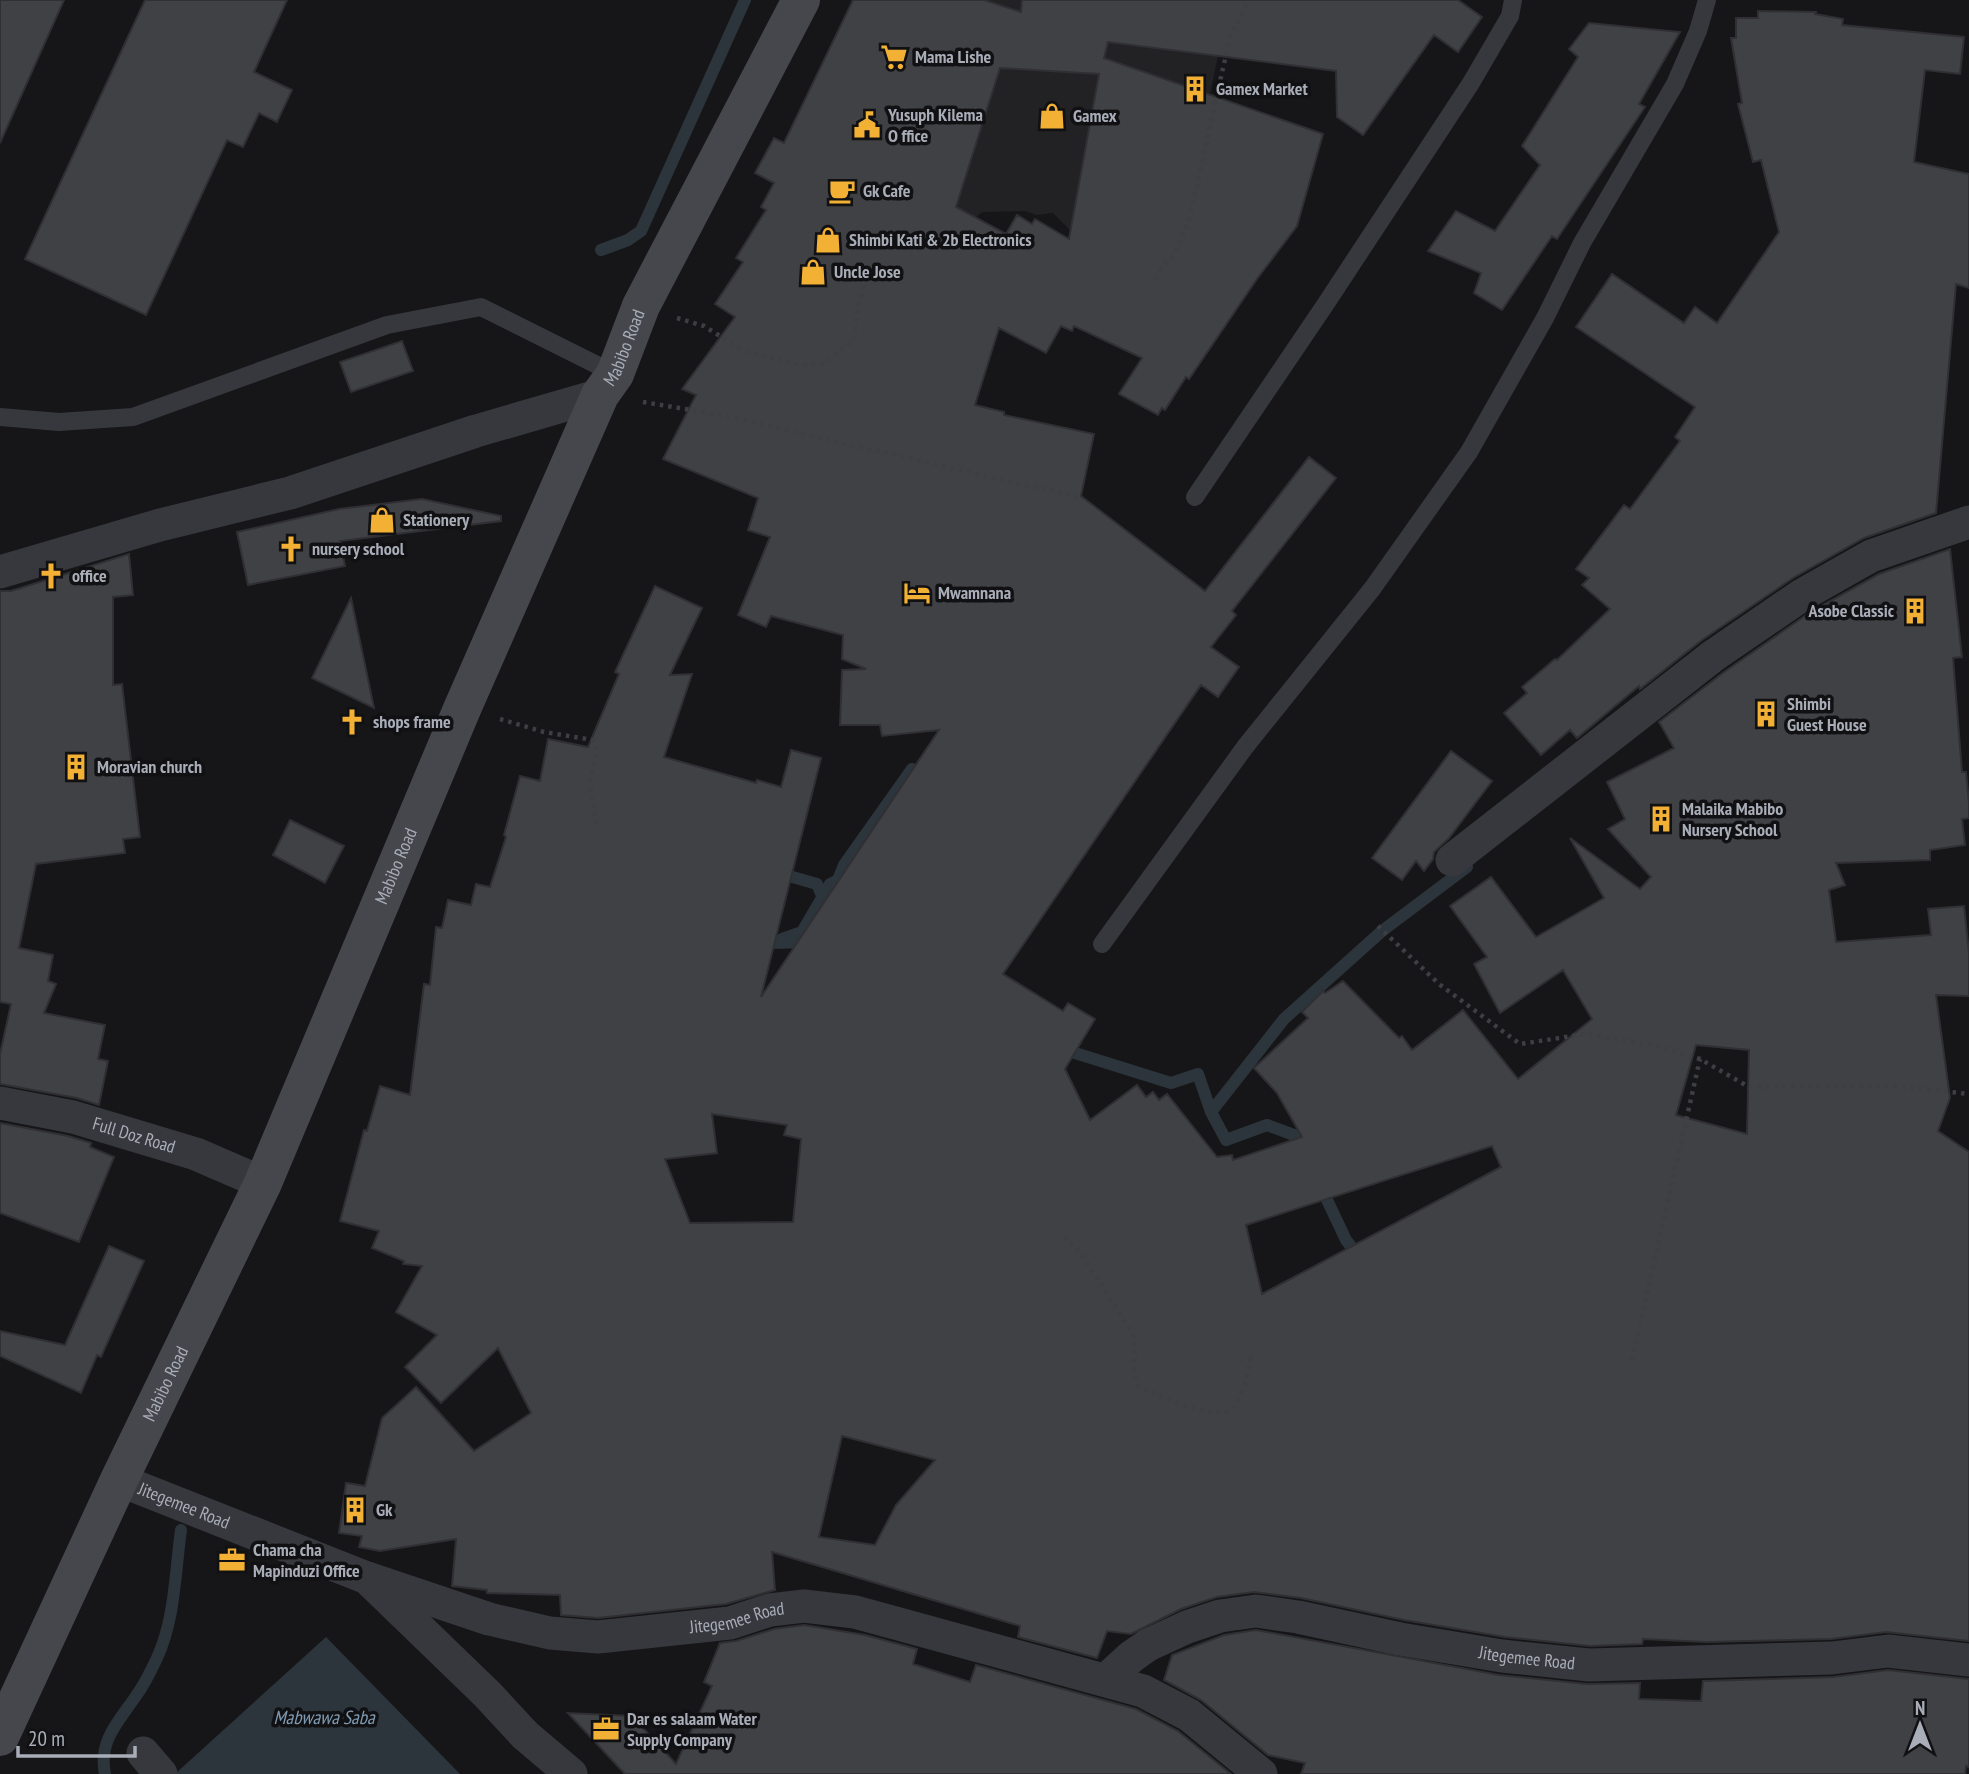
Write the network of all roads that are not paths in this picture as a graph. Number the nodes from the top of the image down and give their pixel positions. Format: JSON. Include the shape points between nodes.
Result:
{"nodes":[{"id":1,"x":801,"y":0,"type":"edge"},
{"id":2,"x":1513,"y":0,"type":"edge"},
{"id":3,"x":1707,"y":0,"type":"edge"},
{"id":4,"x":608,"y":384,"type":"junction"},
{"id":5,"x":0,"y":417,"type":"edge"},
{"id":6,"x":1195,"y":497,"type":"dead end"},
{"id":7,"x":1969,"y":522,"type":"edge"},
{"id":8,"x":0,"y":572,"type":"edge"},
{"id":9,"x":1452,"y":860,"type":"dead end"},
{"id":10,"x":1102,"y":943,"type":"dead end"},
{"id":11,"x":0,"y":1102,"type":"edge"},
{"id":12,"x":262,"y":1183,"type":"junction"},
{"id":13,"x":119,"y":1480,"type":"junction"},
{"id":14,"x":367,"y":1578,"type":"junction"},
{"id":15,"x":1969,"y":1661,"type":"edge"},
{"id":16,"x":1106,"y":1680,"type":"junction"},
{"id":17,"x":0,"y":1737,"type":"edge"},
{"id":18,"x":571,"y":1774,"type":"edge"},
{"id":19,"x":1261,"y":1774,"type":"edge"}],
"edges":[{"from":1,"to":4,"type":"main road","name":"Mabibo Road","via":[[641,306]]},
{"from":2,"to":6,"type":"lane","via":[[1510,16],[1471,83]]},
{"from":3,"to":10,"type":"lane","via":[[1675,85],[1582,243],[1469,452],[1372,589],[1245,747]]},
{"from":4,"to":5,"type":"lane","via":[[481,307],[387,325],[133,416],[59,422]]},
{"from":4,"to":8,"type":"street","via":[[290,493]]},
{"from":4,"to":12,"type":"main road","name":"Mabibo Road","via":[[462,709]]},
{"from":7,"to":9,"type":"street","via":[[1871,556],[1802,595],[1713,656]]},
{"from":11,"to":12,"type":"street","name":"Full Doz Road","via":[[73,1117],[196,1154]]},
{"from":12,"to":13,"type":"main road","name":"Mabibo Road"},
{"from":13,"to":14,"type":"street","name":"Jitegemee Road"},
{"from":13,"to":17,"type":"main road","name":"Mabibo Road"},
{"from":14,"to":16,"type":"street","name":"Jitegemee Road","via":[[489,1619],[550,1633],[598,1637],[730,1623],[770,1609],[829,1608]]},
{"from":14,"to":18,"type":"street","name":"Jitegemee Road","via":[[525,1735]]},
{"from":15,"to":16,"type":"street","name":"Jitegemee Road","via":[[1888,1651],[1832,1658],[1589,1665],[1413,1642],[1256,1611],[1187,1627],[1149,1645]]},
{"from":16,"to":19,"type":"street","name":"Jitegemee Road","via":[[1143,1691],[1189,1715]]}]}
